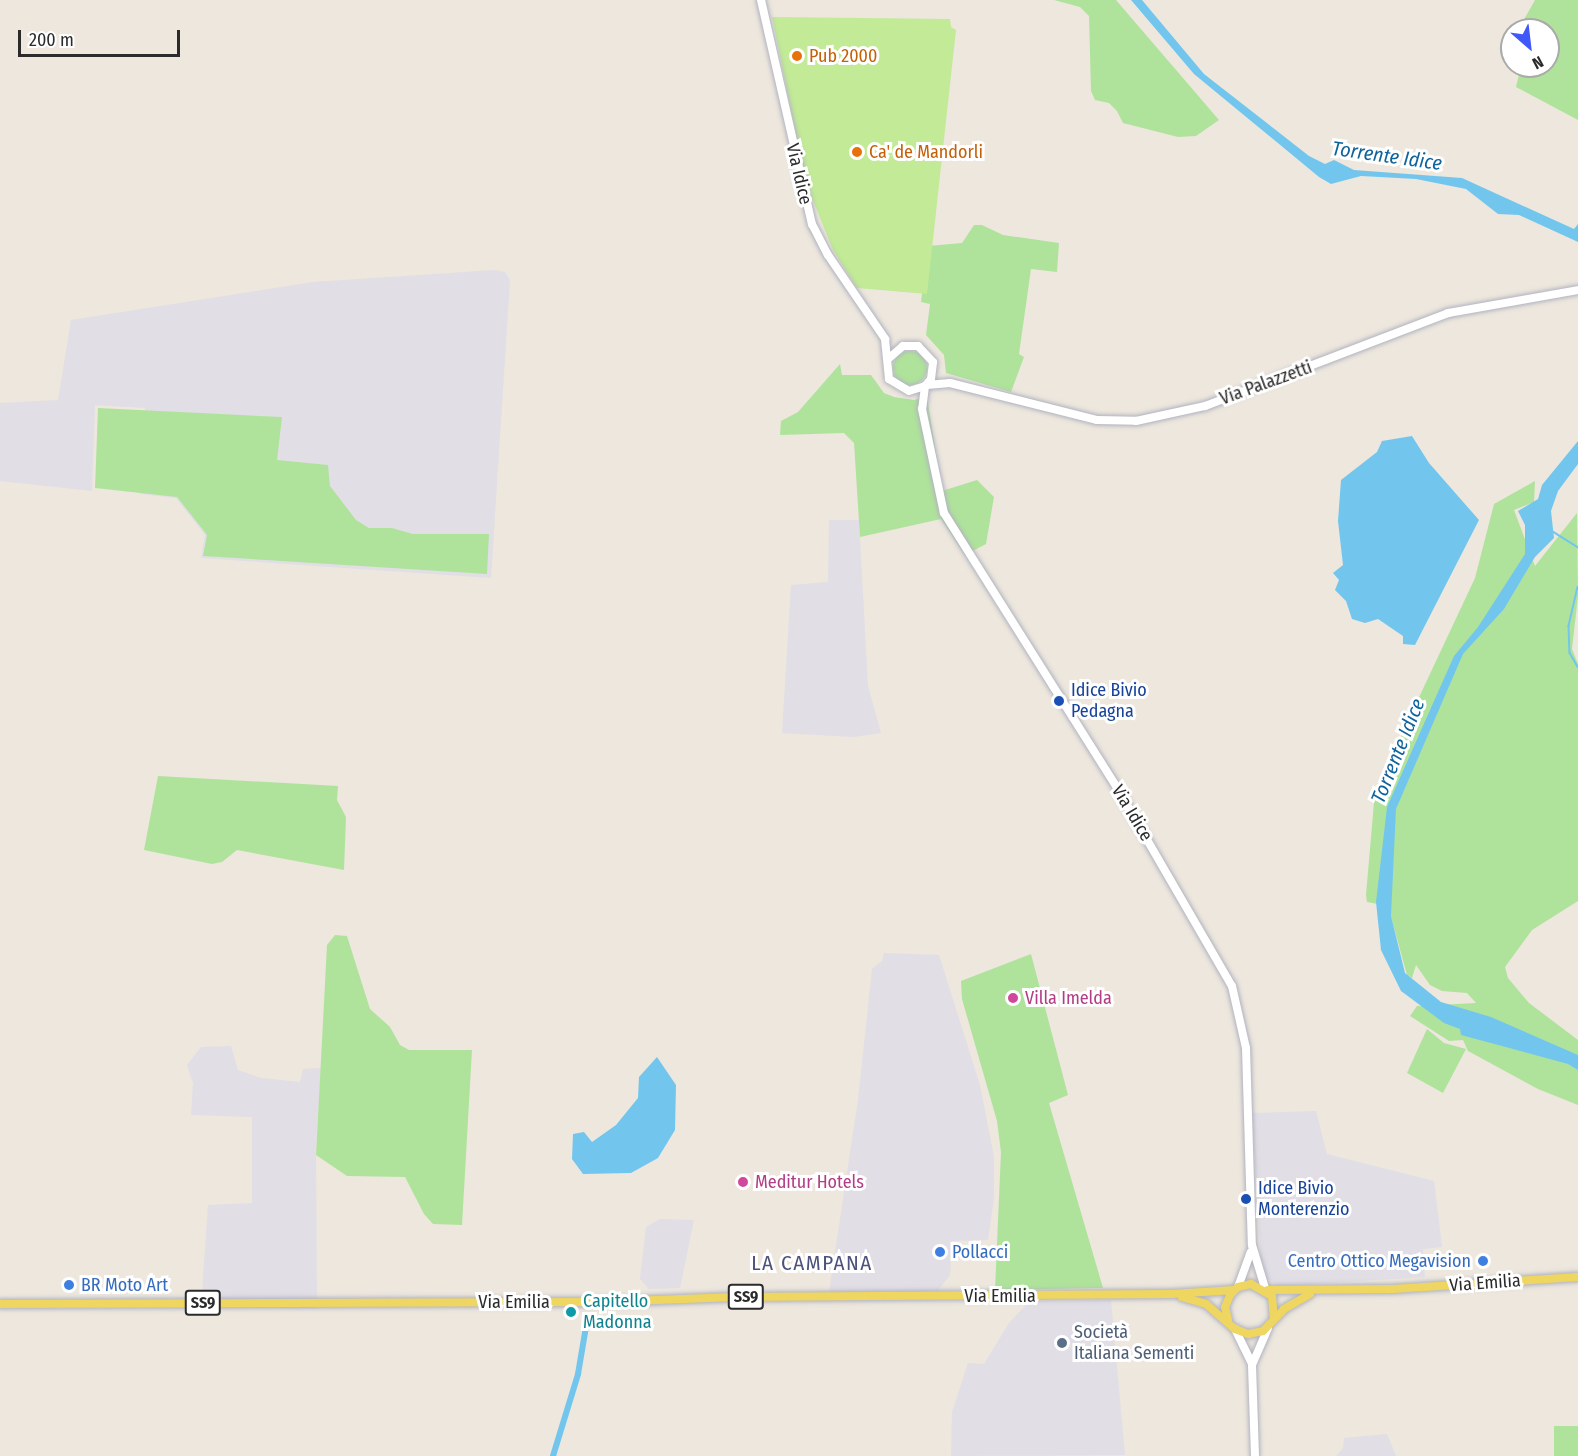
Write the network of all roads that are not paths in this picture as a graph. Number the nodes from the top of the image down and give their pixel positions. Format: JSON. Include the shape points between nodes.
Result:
{"nodes":[{"id":1,"x":761,"y":0,"type":"edge"},
{"id":2,"x":1578,"y":290,"type":"edge"},
{"id":3,"x":881,"y":330,"type":"junction"},
{"id":4,"x":903,"y":346,"type":"junction"},
{"id":5,"x":889,"y":358,"type":"junction"},
{"id":6,"x":933,"y":369,"type":"junction"},
{"id":7,"x":950,"y":383,"type":"junction"},
{"id":8,"x":926,"y":386,"type":"junction"},
{"id":9,"x":909,"y":391,"type":"junction"},
{"id":10,"x":922,"y":409,"type":"junction"},
{"id":11,"x":1252,"y":1245,"type":"junction"},
{"id":12,"x":1578,"y":1277,"type":"edge"},
{"id":13,"x":1236,"y":1289,"type":"junction"},
{"id":14,"x":1266,"y":1289,"type":"junction"},
{"id":15,"x":1319,"y":1291,"type":"junction"},
{"id":16,"x":1172,"y":1294,"type":"junction"},
{"id":17,"x":0,"y":1304,"type":"edge"},
{"id":18,"x":1228,"y":1320,"type":"junction"},
{"id":19,"x":1271,"y":1324,"type":"junction"},
{"id":20,"x":1235,"y":1329,"type":"junction"},
{"id":21,"x":1252,"y":1365,"type":"junction"},
{"id":22,"x":1255,"y":1456,"type":"edge"}],
"edges":[{"from":1,"to":3,"type":"main road","name":"Via Idice","via":[[810,219],[828,255]]},
{"from":2,"to":7,"type":"main road","name":"Via Palazzetti","via":[[1448,313],[1277,380],[1169,416],[1097,420]]},
{"from":3,"to":4,"type":"main road","name":"Via Idice"},
{"from":3,"to":5,"type":"main road","name":"Via Idice"},
{"from":4,"to":5,"type":"main road"},
{"from":4,"to":6,"type":"main road","name":"Via Idice","via":[[923,349]]},
{"from":5,"to":9,"type":"main road","name":"Via Idice","via":[[889,379]]},
{"from":6,"to":7,"type":"main road","name":"Via Palazzetti"},
{"from":6,"to":8,"type":"main road","name":"Via Idice"},
{"from":7,"to":8,"type":"main road","name":"Via Palazzetti"},
{"from":8,"to":9,"type":"main road"},
{"from":8,"to":10,"type":"main road","name":"Via Idice"},
{"from":9,"to":10,"type":"main road","name":"Via Idice"},
{"from":10,"to":11,"type":"main road","name":"Via Idice","via":[[944,513],[1161,862],[1220,963],[1243,1020]]},
{"from":11,"to":13,"type":"main road","name":"Via Idice"},
{"from":11,"to":14,"type":"main road","name":"Via Idice"},
{"from":12,"to":15,"type":"main road","name":"Via Emilia"},
{"from":13,"to":14,"type":"main road","name":"Via Emilia","via":[[1251,1284]]},
{"from":13,"to":16,"type":"main road","name":"Via Emilia","number":"SS9"},
{"from":13,"to":18,"type":"main road","via":[[1227,1301]]},
{"from":14,"to":15,"type":"main road","name":"Via Emilia"},
{"from":14,"to":19,"type":"main road","via":[[1275,1302]]},
{"from":15,"to":19,"type":"main road","name":"Via Emilia","via":[[1294,1301]]},
{"from":16,"to":17,"type":"main road","name":"Via Emilia","number":"SS9"},
{"from":16,"to":18,"type":"main road","name":"Via Emilia","number":"SS9","via":[[1206,1304]]},
{"from":18,"to":20,"type":"main road","name":"Via Emilia"},
{"from":19,"to":20,"type":"main road","via":[[1256,1334]]},
{"from":19,"to":21,"type":"main road","via":[[1256,1348]]},
{"from":20,"to":21,"type":"main road"},
{"from":21,"to":22,"type":"main road"}]}
